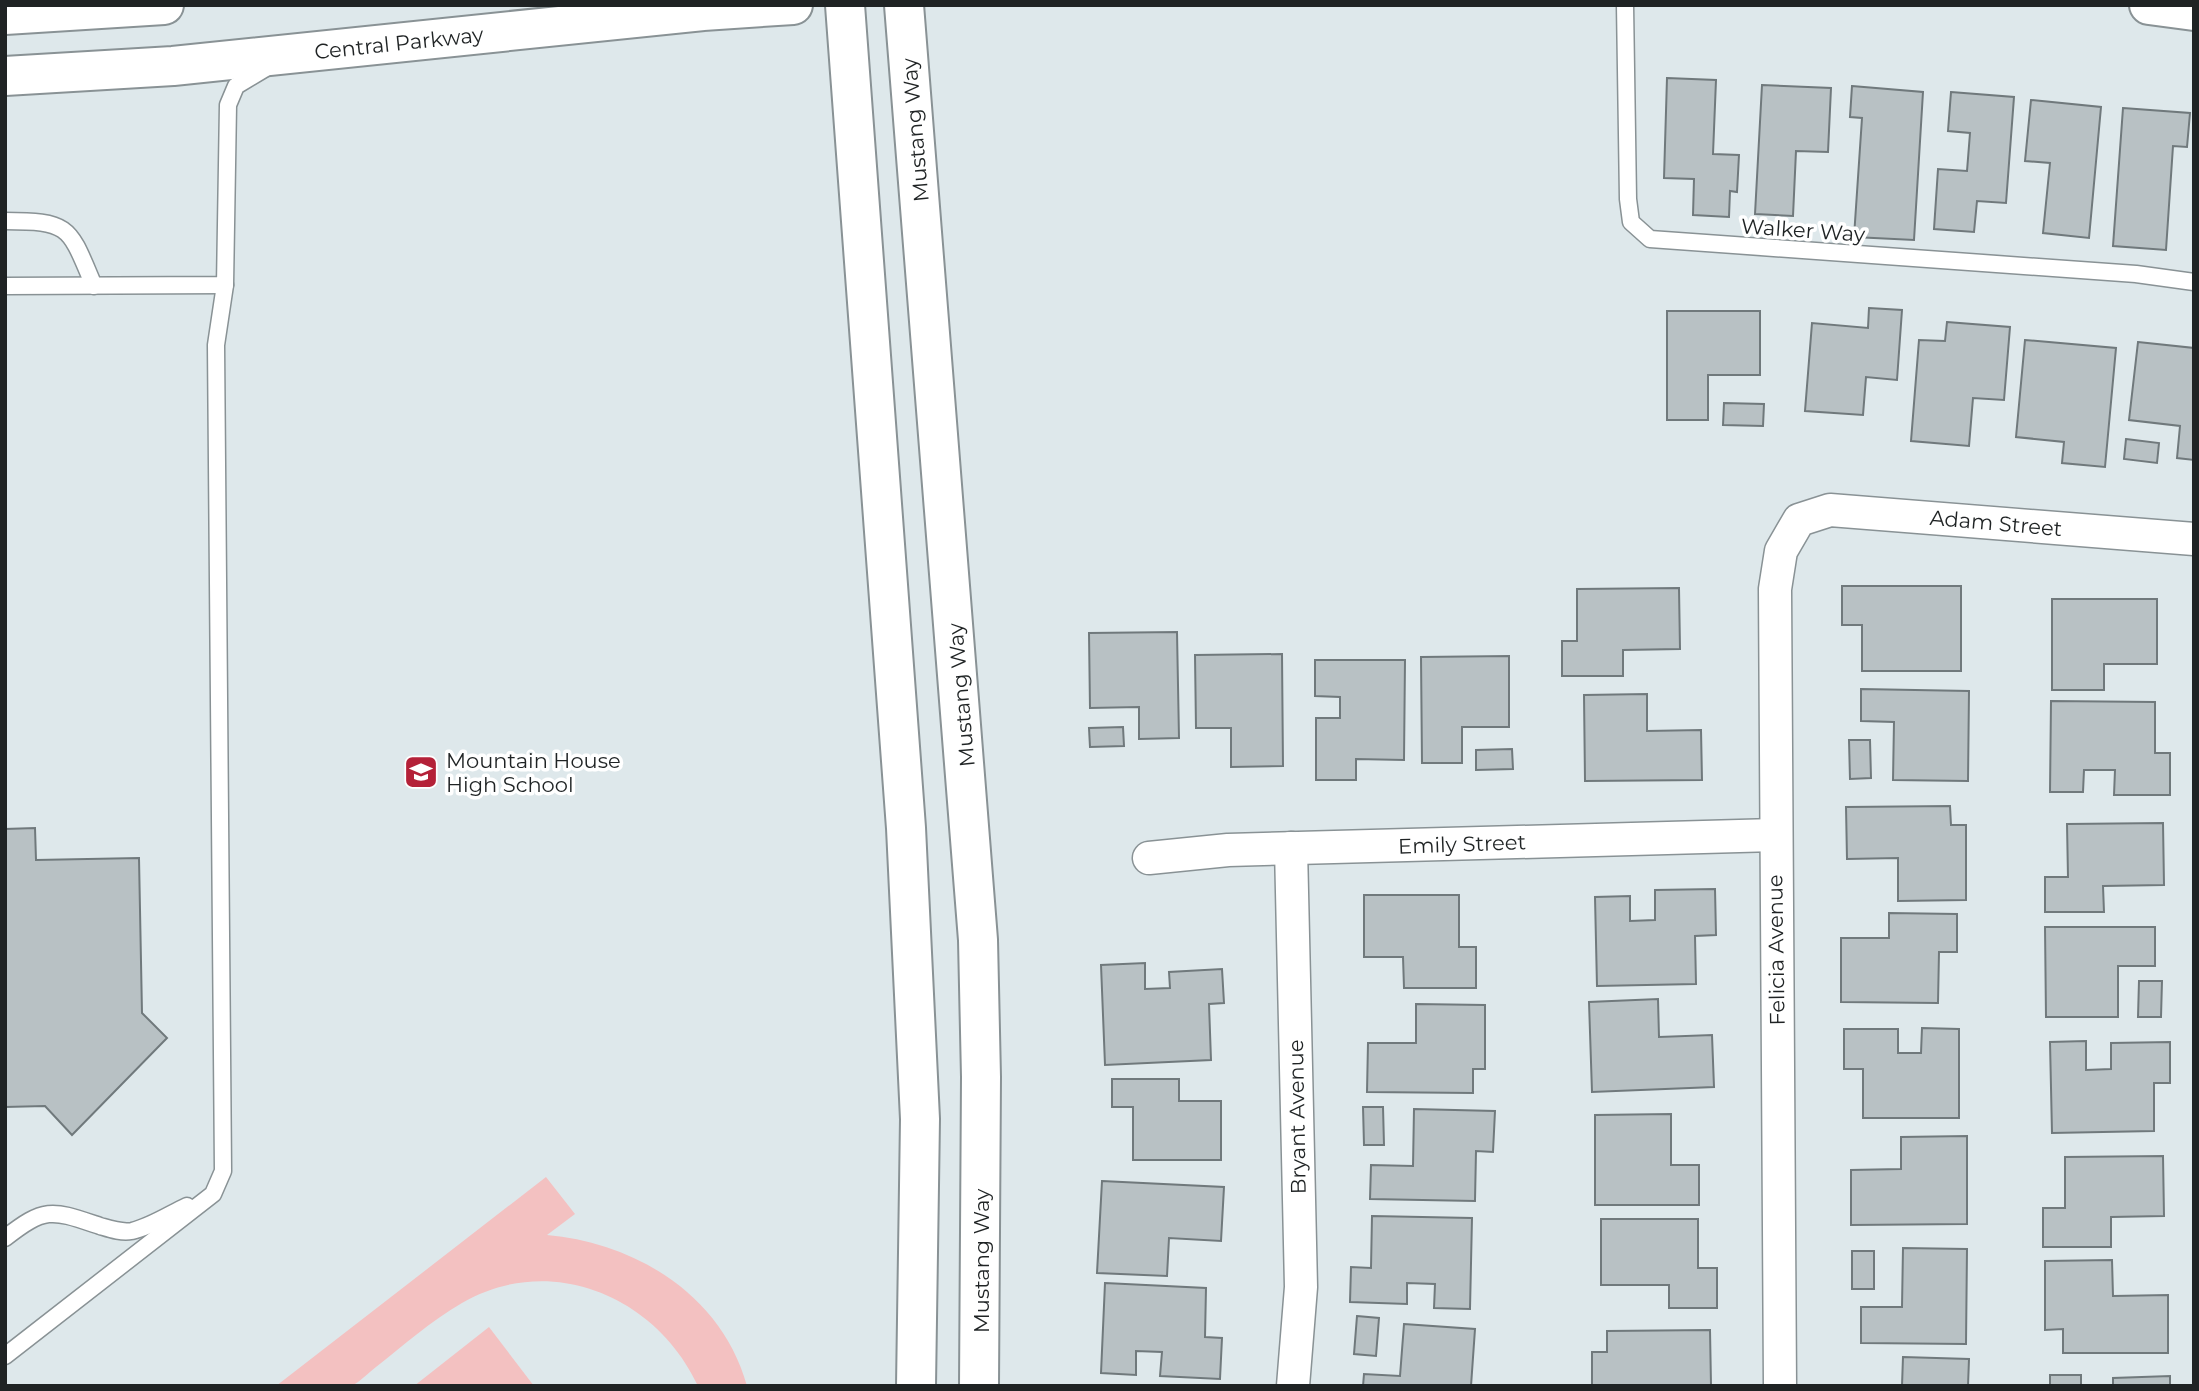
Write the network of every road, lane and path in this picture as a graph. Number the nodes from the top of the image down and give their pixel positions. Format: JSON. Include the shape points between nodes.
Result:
{"nodes":[{"id":1,"x":164,"y":5,"type":"edge"},
{"id":2,"x":793,"y":5,"type":"edge"},
{"id":3,"x":845,"y":5,"type":"edge"},
{"id":4,"x":904,"y":5,"type":"edge"},
{"id":5,"x":1625,"y":5,"type":"edge"},
{"id":6,"x":2149,"y":5,"type":"edge"},
{"id":7,"x":2194,"y":10,"type":"edge"},
{"id":8,"x":5,"y":15,"type":"edge"},
{"id":9,"x":315,"y":51,"type":"junction"},
{"id":10,"x":5,"y":76,"type":"edge"},
{"id":11,"x":5,"y":221,"type":"edge"},
{"id":12,"x":2194,"y":282,"type":"edge"},
{"id":13,"x":225,"y":285,"type":"junction"},
{"id":14,"x":5,"y":286,"type":"edge"},
{"id":15,"x":94,"y":286,"type":"junction"},
{"id":16,"x":1799,"y":520,"type":"joint"},
{"id":17,"x":2194,"y":539,"type":"edge"},
{"id":18,"x":1775,"y":835,"type":"junction"},
{"id":19,"x":1291,"y":848,"type":"junction"},
{"id":20,"x":1149,"y":858,"type":"dead end"},
{"id":21,"x":213,"y":1194,"type":"junction"},
{"id":22,"x":5,"y":1238,"type":"edge"},
{"id":23,"x":5,"y":1356,"type":"edge"},
{"id":24,"x":916,"y":1386,"type":"edge"},
{"id":25,"x":979,"y":1386,"type":"edge"},
{"id":26,"x":1293,"y":1386,"type":"edge"},
{"id":27,"x":1780,"y":1386,"type":"edge"}],
"edges":[{"from":1,"to":8,"type":"street"},
{"from":2,"to":9,"type":"street","name":"Central Parkway"},
{"from":3,"to":24,"type":"street","via":[[906,828],[920,1119]]},
{"from":4,"to":25,"type":"street","name":"Mustang Way","via":[[978,940]]},
{"from":5,"to":12,"type":"lane","name":"Walker Way","via":[[1628,199],[1631,222],[1650,239]]},
{"from":6,"to":7,"type":"street"},
{"from":9,"to":10,"type":"street","name":"Central Parkway","via":[[173,66]]},
{"from":9,"to":13,"type":"lane","via":[[249,76],[230,95]]},
{"from":11,"to":15,"type":"lane","via":[[48,221],[64,230],[75,242]]},
{"from":13,"to":15,"type":"lane"},
{"from":13,"to":21,"type":"lane","via":[[216,345],[223,1161],[220,1183]]},
{"from":14,"to":15,"type":"lane"},
{"from":16,"to":17,"type":"street","name":"Adam Street","via":[[1841,510]]},
{"from":16,"to":18,"type":"street","name":"Felicia Avenue","via":[[1780,551],[1775,589]]},
{"from":18,"to":19,"type":"street","name":"Emily Street"},
{"from":18,"to":27,"type":"street","name":"Felicia Avenue"},
{"from":19,"to":20,"type":"street","name":"Emily Street"},
{"from":19,"to":26,"type":"street","name":"Bryant Avenue","via":[[1301,1287]]},
{"from":21,"to":22,"type":"lane","via":[[132,1231],[112,1230],[66,1214],[44,1214]]},
{"from":21,"to":23,"type":"lane"}]}
